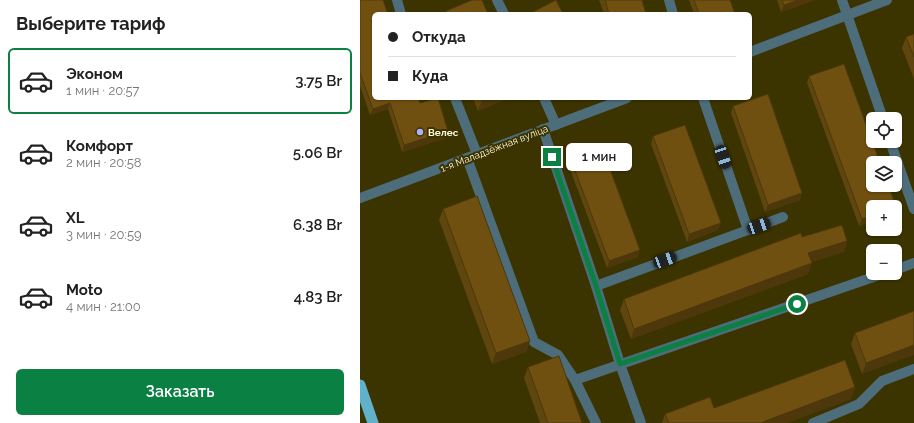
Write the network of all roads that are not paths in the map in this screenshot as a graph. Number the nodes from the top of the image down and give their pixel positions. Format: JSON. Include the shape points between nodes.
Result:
{"nodes":[{"id":1,"x":397,"y":0,"type":"edge"},
{"id":2,"x":497,"y":0,"type":"edge"},
{"id":3,"x":668,"y":0,"type":"edge"},
{"id":4,"x":842,"y":0,"type":"edge"},
{"id":5,"x":886,"y":0,"type":"edge"},
{"id":6,"x":400,"y":12,"type":"edge"},
{"id":7,"x":503,"y":12,"type":"edge"},
{"id":8,"x":673,"y":12,"type":"edge"},
{"id":9,"x":847,"y":15,"type":"junction"},
{"id":10,"x":752,"y":51,"type":"edge"},
{"id":11,"x":456,"y":100,"type":"edge"},
{"id":12,"x":545,"y":100,"type":"edge"},
{"id":13,"x":622,"y":100,"type":"edge"},
{"id":14,"x":704,"y":100,"type":"edge"},
{"id":15,"x":881,"y":112,"type":"edge"},
{"id":16,"x":556,"y":125,"type":"junction"},
{"id":17,"x":543,"y":129,"type":"junction"},
{"id":18,"x":892,"y":148,"type":"edge"},
{"id":19,"x":477,"y":154,"type":"junction"},
{"id":20,"x":467,"y":158,"type":"junction"},
{"id":21,"x":360,"y":198,"type":"edge"},
{"id":22,"x":914,"y":209,"type":"edge"},
{"id":23,"x":782,"y":217,"type":"dead end"},
{"id":24,"x":748,"y":230,"type":"junction"},
{"id":25,"x":914,"y":263,"type":"edge"},
{"id":26,"x":902,"y":267,"type":"edge"},
{"id":27,"x":866,"y":280,"type":"edge"},
{"id":28,"x":596,"y":286,"type":"junction"},
{"id":29,"x":620,"y":364,"type":"junction"},
{"id":30,"x":914,"y":369,"type":"edge"},
{"id":31,"x":575,"y":380,"type":"junction"},
{"id":32,"x":360,"y":385,"type":"edge"},
{"id":33,"x":374,"y":423,"type":"edge"},
{"id":34,"x":596,"y":423,"type":"edge"},
{"id":35,"x":641,"y":423,"type":"edge"},
{"id":36,"x":813,"y":423,"type":"edge"}],
"edges":[{"from":1,"to":6,"type":"street"},
{"from":2,"to":7,"type":"street"},
{"from":3,"to":8,"type":"street"},
{"from":4,"to":9,"type":"street"},
{"from":5,"to":9,"type":"street"},
{"from":9,"to":10,"type":"street"},
{"from":9,"to":15,"type":"street"},
{"from":11,"to":19,"type":"street"},
{"from":12,"to":16,"type":"street"},
{"from":13,"to":16,"type":"street","name":"1-я Маладзёжная вуліца"},
{"from":14,"to":24,"type":"street"},
{"from":16,"to":17,"type":"street","name":"1-я Маладзёжная вуліца"},
{"from":17,"to":19,"type":"street","name":"1-я Маладзёжная вуліца"},
{"from":17,"to":28,"type":"street"},
{"from":18,"to":22,"type":"street"},
{"from":19,"to":20,"type":"street","name":"1-я Маладзёжная вуліца"},
{"from":20,"to":21,"type":"street","name":"1-я Маладзёжная вуліца"},
{"from":20,"to":31,"type":"street","via":[[534,342],[558,355]]},
{"from":23,"to":24,"type":"street"},
{"from":24,"to":28,"type":"street"},
{"from":25,"to":26,"type":"street"},
{"from":27,"to":29,"type":"street"},
{"from":28,"to":29,"type":"street"},
{"from":29,"to":31,"type":"street"},
{"from":29,"to":35,"type":"street"},
{"from":30,"to":36,"type":"street","via":[[882,381],[860,404]]},
{"from":31,"to":34,"type":"street"},
{"from":32,"to":33,"type":"highway"}]}
